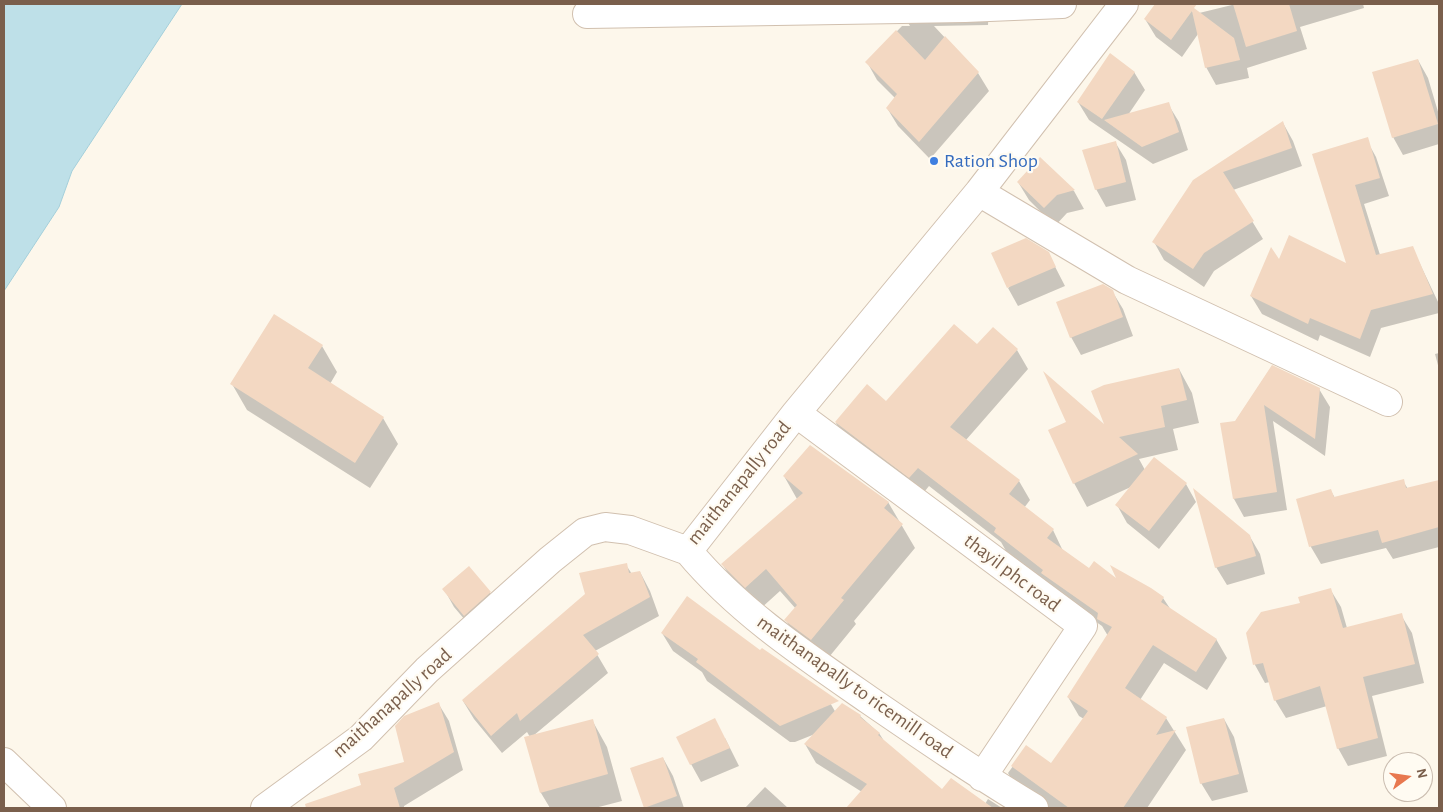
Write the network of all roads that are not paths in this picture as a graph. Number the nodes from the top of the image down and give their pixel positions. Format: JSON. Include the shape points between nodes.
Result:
{"nodes":[{"id":1,"x":1062,"y":4,"type":"edge"},
{"id":2,"x":1124,"y":4,"type":"edge"},
{"id":3,"x":587,"y":14,"type":"dead end"},
{"id":4,"x":979,"y":192,"type":"junction"},
{"id":5,"x":1388,"y":402,"type":"dead end"},
{"id":6,"x":796,"y":413,"type":"junction"},
{"id":7,"x":688,"y":551,"type":"junction"},
{"id":8,"x":4,"y":762,"type":"edge"},
{"id":9,"x":982,"y":777,"type":"junction"},
{"id":10,"x":52,"y":808,"type":"edge"},
{"id":11,"x":265,"y":808,"type":"edge"},
{"id":12,"x":1034,"y":808,"type":"edge"}],
"edges":[{"from":1,"to":3,"type":"street"},
{"from":2,"to":4,"type":"street","name":"maithanapally road"},
{"from":4,"to":5,"type":"street","via":[[1127,280]]},
{"from":4,"to":6,"type":"street","name":"maithanapally road"},
{"from":6,"to":7,"type":"street","name":"maithanapally road"},
{"from":6,"to":9,"type":"street","name":"thayil phc road","via":[[1083,626]]},
{"from":7,"to":9,"type":"street","name":"maithanapally to ricemill road","via":[[712,580],[788,645]]},
{"from":7,"to":11,"type":"street","name":"maithanapally road","via":[[630,530],[605,527],[585,532],[427,670],[361,738]]},
{"from":8,"to":10,"type":"street"},
{"from":9,"to":12,"type":"street","name":"maithanapally to ricemill road"}]}
